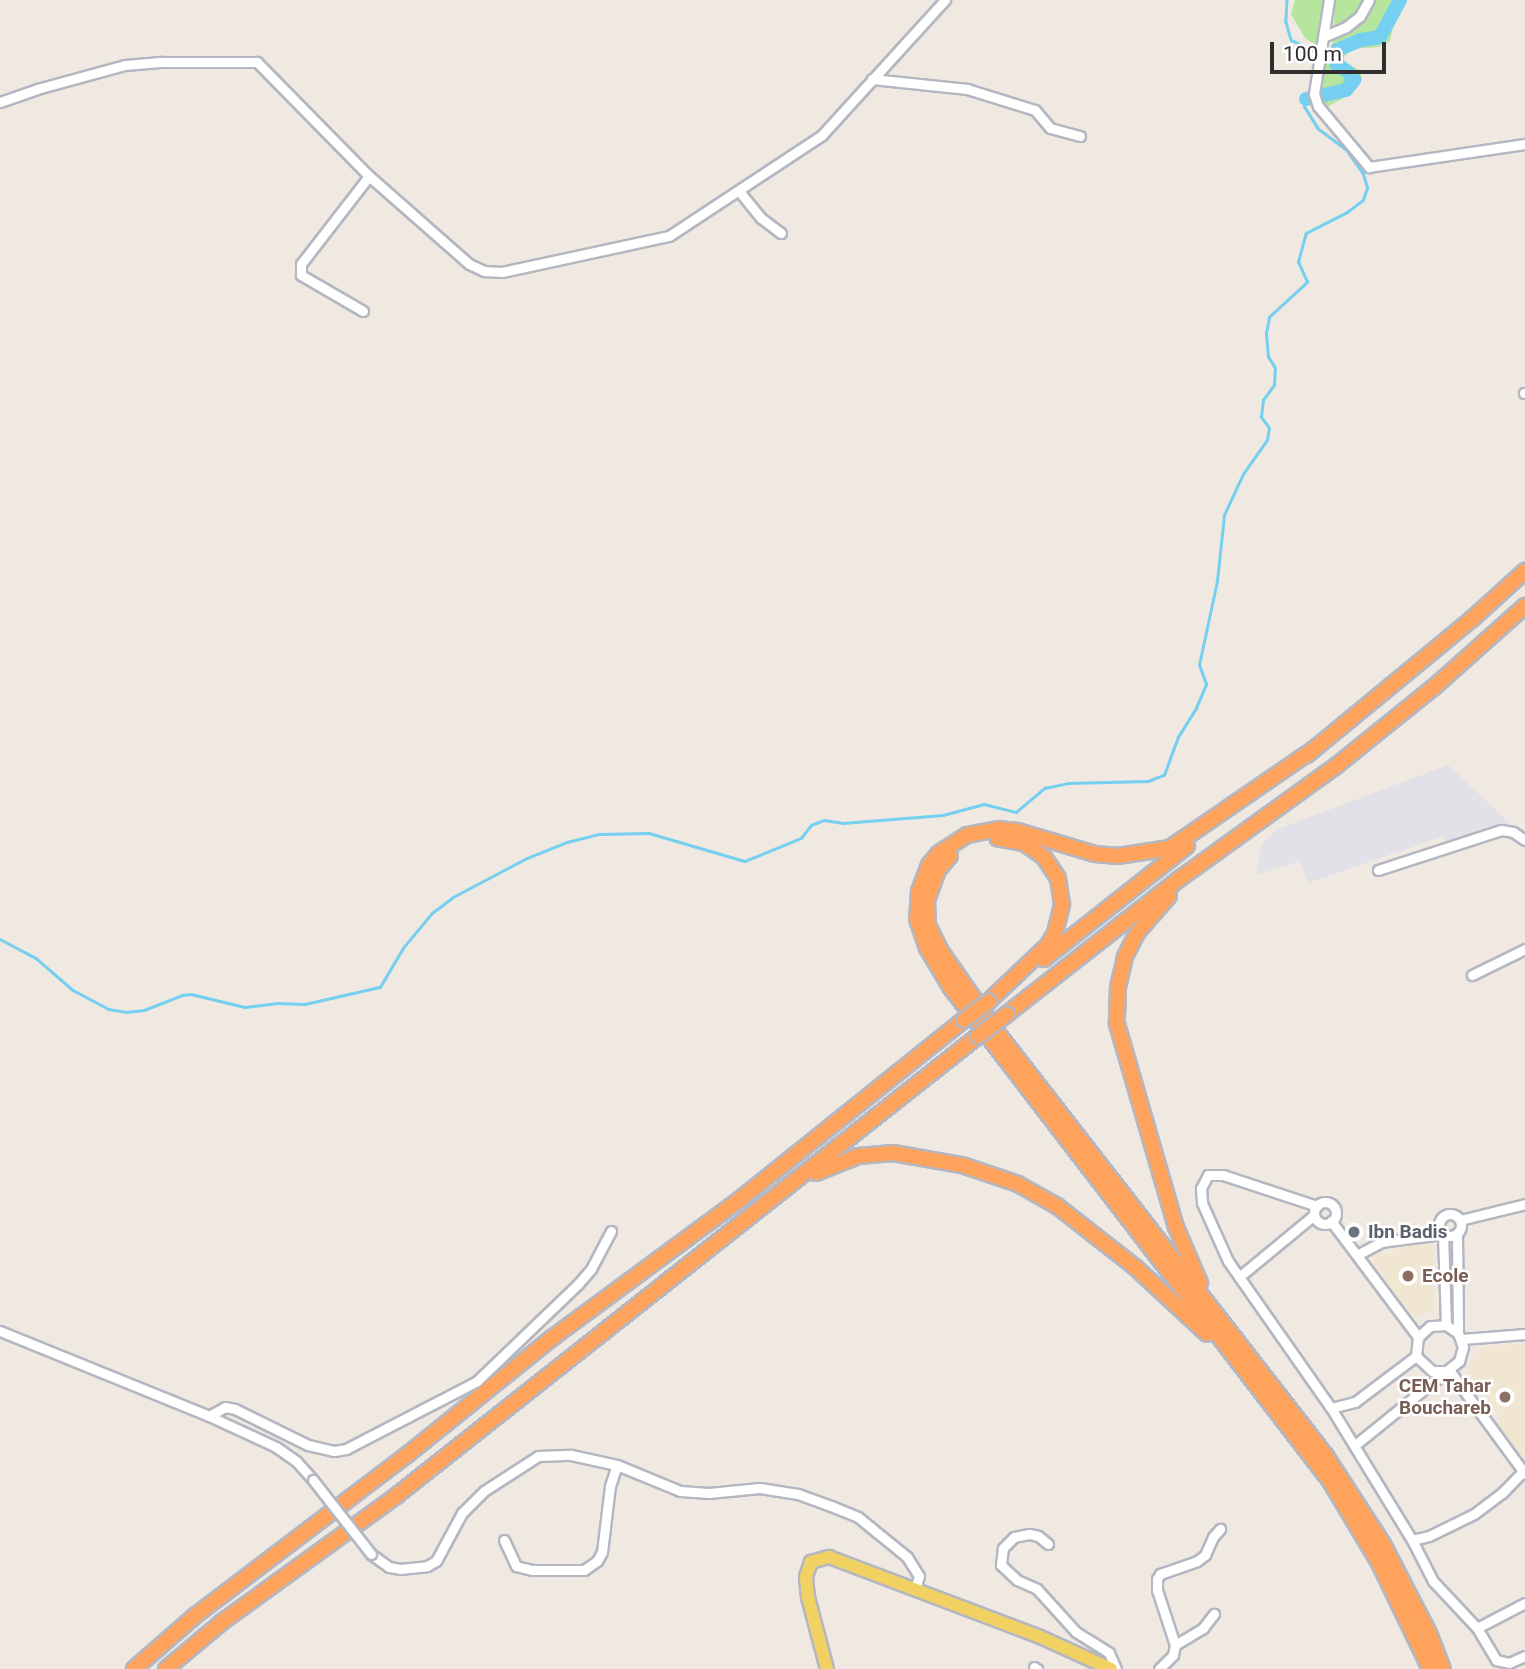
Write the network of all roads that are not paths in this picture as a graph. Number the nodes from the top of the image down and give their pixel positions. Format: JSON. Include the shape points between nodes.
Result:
{"nodes":[{"id":1,"x":945,"y":0,"type":"edge"},
{"id":2,"x":1329,"y":0,"type":"edge"},
{"id":3,"x":1369,"y":0,"type":"edge"},
{"id":4,"x":1325,"y":36,"type":"junction"},
{"id":5,"x":872,"y":79,"type":"junction"},
{"id":6,"x":0,"y":102,"type":"edge"},
{"id":7,"x":1080,"y":136,"type":"dead end"},
{"id":8,"x":1525,"y":144,"type":"edge"},
{"id":9,"x":369,"y":176,"type":"junction"},
{"id":10,"x":739,"y":191,"type":"junction"},
{"id":11,"x":781,"y":233,"type":"dead end"},
{"id":12,"x":363,"y":311,"type":"dead end"},
{"id":13,"x":1525,"y":571,"type":"edge"},
{"id":14,"x":1525,"y":606,"type":"edge"},
{"id":15,"x":1314,"y":750,"type":"junction"},
{"id":16,"x":1525,"y":840,"type":"edge"},
{"id":17,"x":1230,"y":844,"type":"junction"},
{"id":18,"x":1378,"y":870,"type":"dead end"},
{"id":19,"x":1525,"y":949,"type":"edge"},
{"id":20,"x":1472,"y":975,"type":"dead end"},
{"id":21,"x":989,"y":1001,"type":"junction"},
{"id":22,"x":1525,"y":1204,"type":"edge"},
{"id":23,"x":1315,"y":1210,"type":"junction"},
{"id":24,"x":754,"y":1214,"type":"junction"},
{"id":25,"x":1460,"y":1220,"type":"junction"},
{"id":26,"x":1331,"y":1221,"type":"junction"},
{"id":27,"x":611,"y":1231,"type":"dead end"},
{"id":28,"x":1457,"y":1233,"type":"junction"},
{"id":29,"x":1443,"y":1234,"type":"junction"},
{"id":30,"x":1357,"y":1255,"type":"junction"},
{"id":31,"x":1239,"y":1277,"type":"junction"},
{"id":32,"x":1446,"y":1325,"type":"junction"},
{"id":33,"x":0,"y":1331,"type":"edge"},
{"id":34,"x":1525,"y":1334,"type":"edge"},
{"id":35,"x":1460,"y":1336,"type":"junction"},
{"id":36,"x":1418,"y":1337,"type":"junction"},
{"id":37,"x":1239,"y":1354,"type":"junction"},
{"id":38,"x":1416,"y":1356,"type":"junction"},
{"id":39,"x":1448,"y":1371,"type":"junction"},
{"id":40,"x":1331,"y":1408,"type":"junction"},
{"id":41,"x":209,"y":1416,"type":"junction"},
{"id":42,"x":1355,"y":1445,"type":"junction"},
{"id":43,"x":617,"y":1465,"type":"junction"},
{"id":44,"x":1524,"y":1472,"type":"edge"},
{"id":45,"x":1220,"y":1530,"type":"dead end"},
{"id":46,"x":504,"y":1540,"type":"dead end"},
{"id":47,"x":1412,"y":1540,"type":"junction"},
{"id":48,"x":1048,"y":1544,"type":"dead end"},
{"id":49,"x":915,"y":1588,"type":"junction"},
{"id":50,"x":1525,"y":1603,"type":"edge"},
{"id":51,"x":1214,"y":1614,"type":"dead end"},
{"id":52,"x":1477,"y":1628,"type":"junction"},
{"id":53,"x":1175,"y":1645,"type":"junction"},
{"id":54,"x":1525,"y":1656,"type":"edge"},
{"id":55,"x":1086,"y":1663,"type":"edge"},
{"id":56,"x":134,"y":1669,"type":"edge"},
{"id":57,"x":166,"y":1669,"type":"edge"},
{"id":58,"x":827,"y":1669,"type":"edge"},
{"id":59,"x":1113,"y":1669,"type":"edge"},
{"id":60,"x":1159,"y":1669,"type":"edge"},
{"id":61,"x":1430,"y":1669,"type":"edge"},
{"id":62,"x":1443,"y":1669,"type":"edge"}],
"edges":[{"from":1,"to":5,"type":"street"},
{"from":2,"to":4,"type":"street"},
{"from":3,"to":4,"type":"street","via":[[1360,16]]},
{"from":4,"to":8,"type":"street","via":[[1314,94],[1318,106],[1369,167]]},
{"from":5,"to":7,"type":"street","via":[[967,89],[1035,110],[1050,128]]},
{"from":5,"to":10,"type":"street","via":[[822,135]]},
{"from":6,"to":9,"type":"street","via":[[125,65],[257,62]]},
{"from":9,"to":10,"type":"street","via":[[469,264],[502,272],[669,236]]},
{"from":9,"to":12,"type":"street","via":[[301,264],[301,275]]},
{"from":10,"to":11,"type":"street","via":[[761,218]]},
{"from":13,"to":15,"type":"highway"},
{"from":14,"to":17,"type":"highway","via":[[1346,758]]},
{"from":15,"to":21,"type":"highway"},
{"from":15,"to":37,"type":"highway","via":[[1170,848],[1118,856],[998,828],[967,835],[946,847],[929,865],[917,905],[924,941],[951,988]]},
{"from":16,"to":18,"type":"street","via":[[1501,830]]},
{"from":17,"to":24,"type":"highway","bridge":true},
{"from":17,"to":37,"type":"highway","via":[[1175,889],[1137,933],[1119,974],[1116,1007],[1129,1074],[1188,1262]]},
{"from":19,"to":20,"type":"street"},
{"from":21,"to":37,"type":"highway","via":[[1048,945],[1062,904],[1058,878],[1044,857],[1024,843],[1001,838],[967,845],[938,870],[927,900],[933,938],[999,1035]]},
{"from":21,"to":56,"type":"highway","bridge":true,"via":[[739,1200],[552,1338],[386,1472],[196,1615]]},
{"from":22,"to":25,"type":"street"},
{"from":23,"to":26,"type":"street","via":[[1321,1223]]},
{"from":23,"to":26,"type":"street","via":[[1326,1202],[1332,1205]]},
{"from":23,"to":31,"type":"street"},
{"from":23,"to":31,"type":"street","via":[[1247,1182],[1208,1175],[1201,1188],[1202,1203]]},
{"from":24,"to":37,"type":"highway","via":[[826,1167],[858,1156],[909,1154],[962,1165],[1018,1184],[1057,1206]]},
{"from":24,"to":57,"type":"highway","via":[[396,1496],[222,1622]]},
{"from":25,"to":28,"type":"street"},
{"from":25,"to":29,"type":"street","via":[[1451,1213],[1444,1215],[1439,1224]]},
{"from":26,"to":30,"type":"street"},
{"from":27,"to":41,"type":"street","via":[[578,1284],[477,1381],[346,1449],[308,1445],[235,1409],[225,1407]]},
{"from":28,"to":29,"type":"street"},
{"from":28,"to":35,"type":"street"},
{"from":29,"to":30,"type":"street","via":[[1381,1242]]},
{"from":29,"to":32,"type":"street"},
{"from":30,"to":36,"type":"street"},
{"from":31,"to":40,"type":"street"},
{"from":32,"to":35,"type":"street"},
{"from":32,"to":36,"type":"street","via":[[1430,1326]]},
{"from":33,"to":41,"type":"street"},
{"from":34,"to":35,"type":"street"},
{"from":35,"to":39,"type":"street","via":[[1462,1354]]},
{"from":36,"to":38,"type":"street"},
{"from":37,"to":61,"type":"highway","via":[[1348,1510],[1403,1608]]},
{"from":37,"to":62,"type":"highway","via":[[1352,1493],[1405,1586]]},
{"from":38,"to":39,"type":"street","via":[[1425,1368]]},
{"from":38,"to":40,"type":"street","via":[[1355,1402]]},
{"from":39,"to":42,"type":"street"},
{"from":39,"to":44,"type":"street"},
{"from":40,"to":42,"type":"street"},
{"from":41,"to":43,"type":"street","bridge":true,"via":[[296,1461],[371,1554],[380,1563],[400,1569],[436,1561],[471,1503],[538,1456],[571,1455]]},
{"from":42,"to":47,"type":"street"},
{"from":43,"to":46,"type":"street","via":[[602,1552],[584,1570],[516,1566]]},
{"from":43,"to":49,"type":"street","via":[[680,1491],[760,1488],[798,1494],[858,1517],[907,1557],[919,1576]]},
{"from":44,"to":47,"type":"street","via":[[1474,1514]]},
{"from":45,"to":53,"type":"street","via":[[1205,1555],[1157,1579]]},
{"from":47,"to":52,"type":"street","via":[[1433,1581]]},
{"from":48,"to":59,"type":"street","via":[[1030,1534],[1014,1537],[1003,1548],[1001,1565],[1042,1593],[1076,1632],[1109,1653]]},
{"from":49,"to":55,"type":"main road"},
{"from":49,"to":58,"type":"main road","via":[[829,1557],[811,1562],[806,1577],[808,1597]]},
{"from":50,"to":52,"type":"street"},
{"from":51,"to":53,"type":"street","via":[[1203,1628]]},
{"from":52,"to":54,"type":"street","via":[[1496,1660],[1509,1663]]},
{"from":53,"to":60,"type":"street","via":[[1173,1655]]},
{"from":55,"to":59,"type":"main road"}]}
